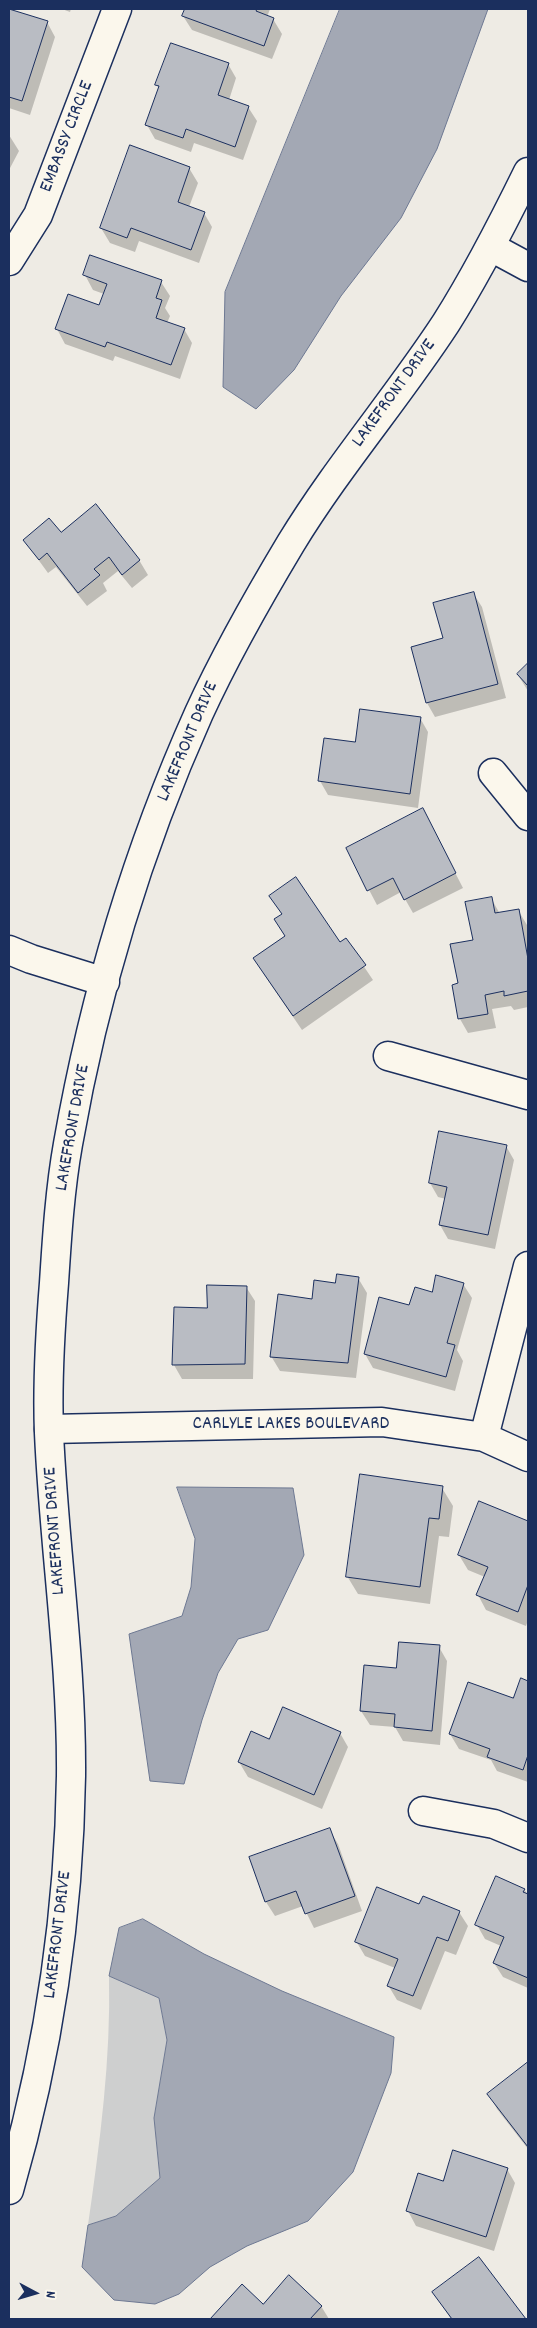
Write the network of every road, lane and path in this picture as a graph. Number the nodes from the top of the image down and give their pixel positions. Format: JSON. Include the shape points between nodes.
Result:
{"nodes":[{"id":1,"x":117,"y":9,"type":"edge"},
{"id":2,"x":528,"y":172,"type":"edge"},
{"id":3,"x":491,"y":247,"type":"junction"},
{"id":4,"x":9,"y":261,"type":"edge"},
{"id":5,"x":528,"y":267,"type":"edge"},
{"id":6,"x":493,"y":773,"type":"dead end"},
{"id":7,"x":528,"y":816,"type":"edge"},
{"id":8,"x":9,"y":950,"type":"edge"},
{"id":9,"x":105,"y":982,"type":"junction"},
{"id":10,"x":388,"y":1056,"type":"dead end"},
{"id":11,"x":528,"y":1095,"type":"edge"},
{"id":12,"x":528,"y":1266,"type":"edge"},
{"id":13,"x":49,"y":1429,"type":"junction"},
{"id":14,"x":484,"y":1437,"type":"junction"},
{"id":15,"x":528,"y":1457,"type":"edge"},
{"id":16,"x":423,"y":1811,"type":"dead end"},
{"id":17,"x":528,"y":1838,"type":"edge"},
{"id":18,"x":9,"y":2190,"type":"edge"}],
"edges":[{"from":1,"to":4,"type":"street","name":"EMBASSY CIRCLE","via":[[38,215]]},
{"from":2,"to":3,"type":"street","name":"LAKEFRONT DRIVE"},
{"from":3,"to":5,"type":"street"},
{"from":3,"to":9,"type":"street","name":"LAKEFRONT DRIVE","via":[[444,325],[315,505],[223,664],[157,816]]},
{"from":6,"to":7,"type":"street"},
{"from":8,"to":9,"type":"street"},
{"from":9,"to":13,"type":"street","name":"LAKEFRONT DRIVE","via":[[67,1148],[51,1321]]},
{"from":10,"to":11,"type":"street"},
{"from":12,"to":14,"type":"street"},
{"from":13,"to":14,"type":"street","name":"CARLYLE LAKES BOULEVARD","via":[[382,1422]]},
{"from":13,"to":18,"type":"street","name":"LAKEFRONT DRIVE","via":[[69,1705],[71,1773],[67,1870],[46,2036]]},
{"from":14,"to":15,"type":"street","name":"CARLYLE LAKES BOULEVARD"},
{"from":16,"to":17,"type":"street","via":[[494,1824]]}]}
